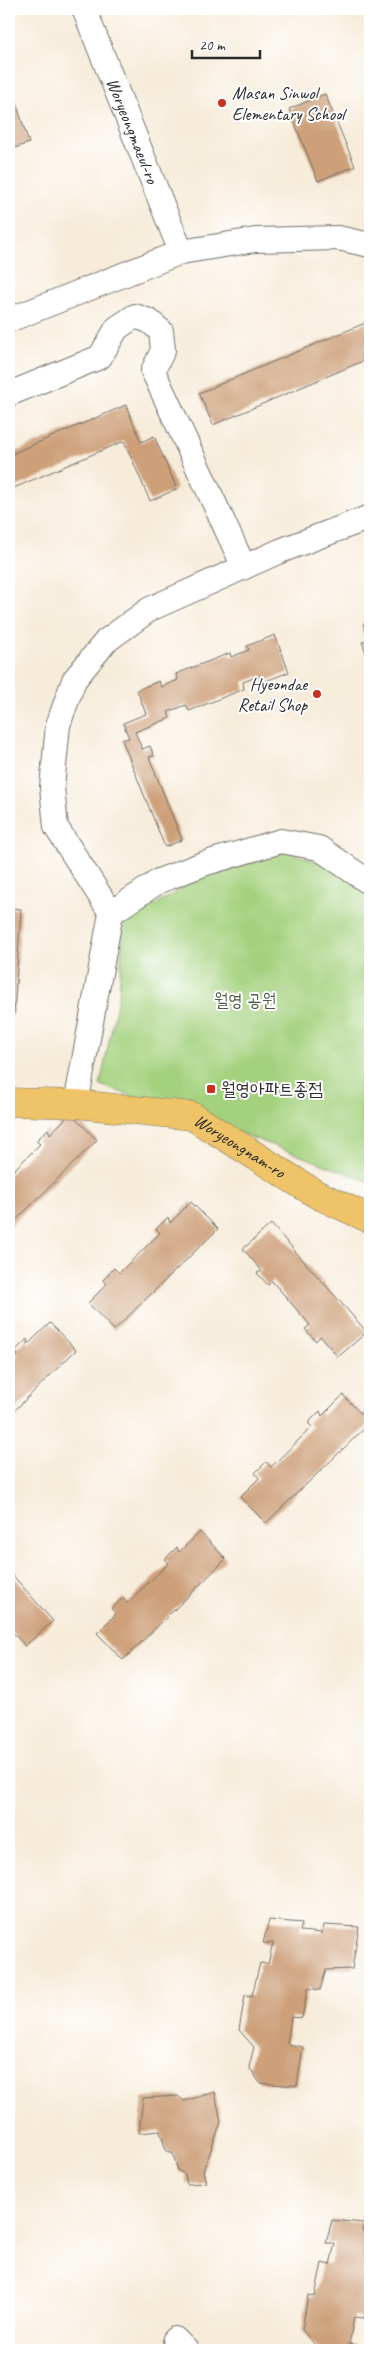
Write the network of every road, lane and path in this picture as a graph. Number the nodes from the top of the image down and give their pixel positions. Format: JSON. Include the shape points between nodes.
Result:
{"nodes":[{"id":1,"x":84,"y":9,"type":"edge"},
{"id":2,"x":370,"y":245,"type":"edge"},
{"id":3,"x":181,"y":252,"type":"junction"},
{"id":4,"x":9,"y":320,"type":"edge"},
{"id":5,"x":9,"y":394,"type":"edge"},
{"id":6,"x":370,"y":516,"type":"edge"},
{"id":7,"x":244,"y":567,"type":"junction"},
{"id":8,"x":370,"y":883,"type":"edge"},
{"id":9,"x":111,"y":913,"type":"junction"},
{"id":10,"x":9,"y":1102,"type":"edge"},
{"id":11,"x":76,"y":1104,"type":"junction"},
{"id":12,"x":370,"y":1219,"type":"edge"}],
"edges":[{"from":1,"to":3,"type":"street","name":"Woryeongmaeul-ro"},
{"from":2,"to":3,"type":"street","via":[[338,238],[255,240]]},
{"from":3,"to":4,"type":"street"},
{"from":5,"to":7,"type":"street","via":[[100,357],[117,328],[135,316],[161,330],[163,350],[153,371]]},
{"from":6,"to":7,"type":"street"},
{"from":7,"to":9,"type":"street","via":[[150,608],[106,641],[74,680],[58,725],[52,787],[56,827]]},
{"from":8,"to":9,"type":"street","via":[[319,848],[281,841],[159,881]]},
{"from":9,"to":11,"type":"street"},
{"from":10,"to":11,"type":"main road","name":"Woryeongnam-ro"},
{"from":11,"to":12,"type":"main road","name":"Woryeongnam-ro","via":[[192,1116],[316,1194]]}]}
